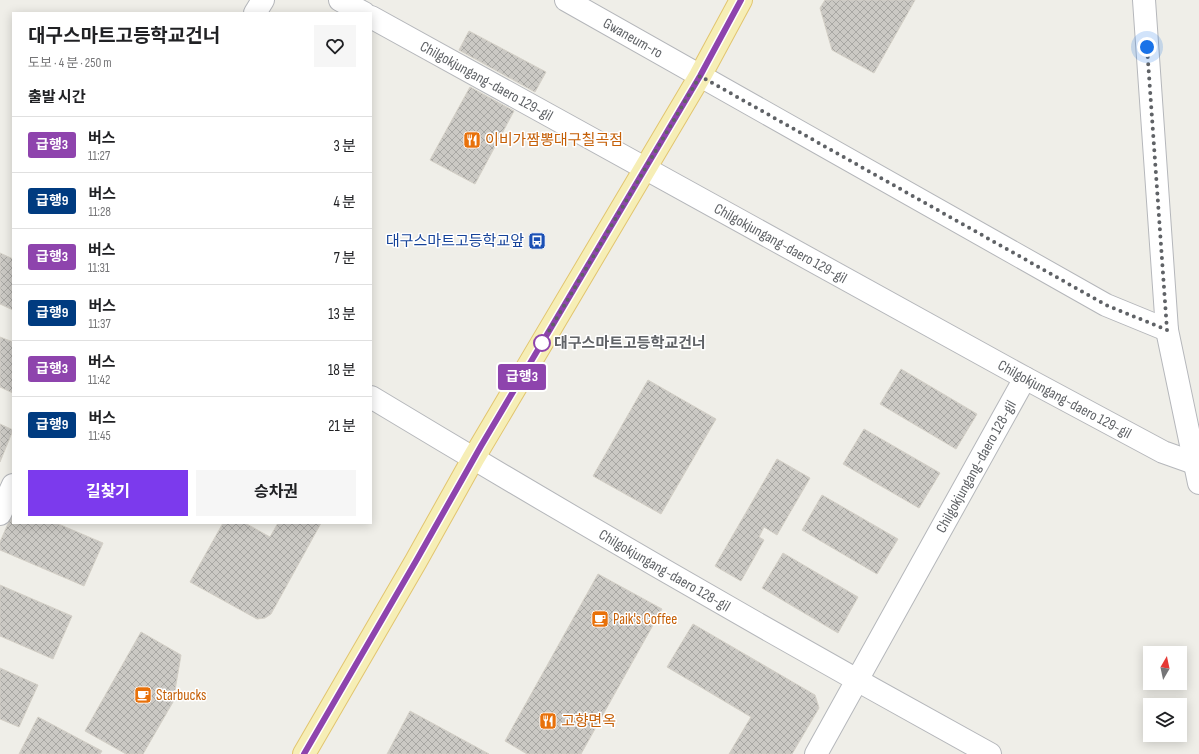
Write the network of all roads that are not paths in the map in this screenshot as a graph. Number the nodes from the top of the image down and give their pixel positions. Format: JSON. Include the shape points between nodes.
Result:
{"nodes":[{"id":1,"x":264,"y":0,"type":"edge"},
{"id":2,"x":340,"y":0,"type":"edge"},
{"id":3,"x":566,"y":0,"type":"edge"},
{"id":4,"x":741,"y":0,"type":"edge"},
{"id":5,"x":1144,"y":0,"type":"edge"},
{"id":6,"x":256,"y":12,"type":"edge"},
{"id":7,"x":362,"y":12,"type":"edge"},
{"id":8,"x":372,"y":18,"type":"edge"},
{"id":9,"x":700,"y":76,"type":"junction"},
{"id":10,"x":645,"y":167,"type":"junction"},
{"id":11,"x":1167,"y":330,"type":"junction"},
{"id":12,"x":1025,"y":378,"type":"junction"},
{"id":13,"x":372,"y":398,"type":"edge"},
{"id":14,"x":473,"y":459,"type":"junction"},
{"id":15,"x":1196,"y":473,"type":"edge"},
{"id":16,"x":12,"y":487,"type":"edge"},
{"id":17,"x":0,"y":514,"type":"edge"},
{"id":18,"x":857,"y":681,"type":"junction"},
{"id":19,"x":304,"y":754,"type":"edge"},
{"id":20,"x":816,"y":754,"type":"edge"},
{"id":21,"x":990,"y":754,"type":"edge"}],
"edges":[{"from":1,"to":6,"type":"street"},
{"from":2,"to":7,"type":"street"},
{"from":3,"to":9,"type":"street","name":"Gwaneum-ro"},
{"from":4,"to":9,"type":"main road"},
{"from":5,"to":11,"type":"street"},
{"from":8,"to":10,"type":"street","name":"Chilgokjungang-daero 129-gil"},
{"from":9,"to":10,"type":"main road"},
{"from":9,"to":11,"type":"street","name":"Gwaneum-ro","via":[[1106,305]]},
{"from":10,"to":12,"type":"street","name":"Chilgokjungang-daero 129-gil"},
{"from":10,"to":14,"type":"main road"},
{"from":11,"to":15,"type":"street"},
{"from":12,"to":15,"type":"street","name":"Chilgokjungang-daero 129-gil","via":[[1163,452]]},
{"from":12,"to":18,"type":"street","name":"Chilgokjungang-daero 128-gil"},
{"from":13,"to":14,"type":"street","name":"Chilgokjungang-daero 128-gil"},
{"from":14,"to":18,"type":"street","name":"Chilgokjungang-daero 128-gil"},
{"from":14,"to":19,"type":"main road"},
{"from":16,"to":17,"type":"street"},
{"from":18,"to":20,"type":"street","name":"Chilgokjungang-daero 128-gil"},
{"from":18,"to":21,"type":"street","name":"Chilgokjungang-daero 128-gil"}]}
